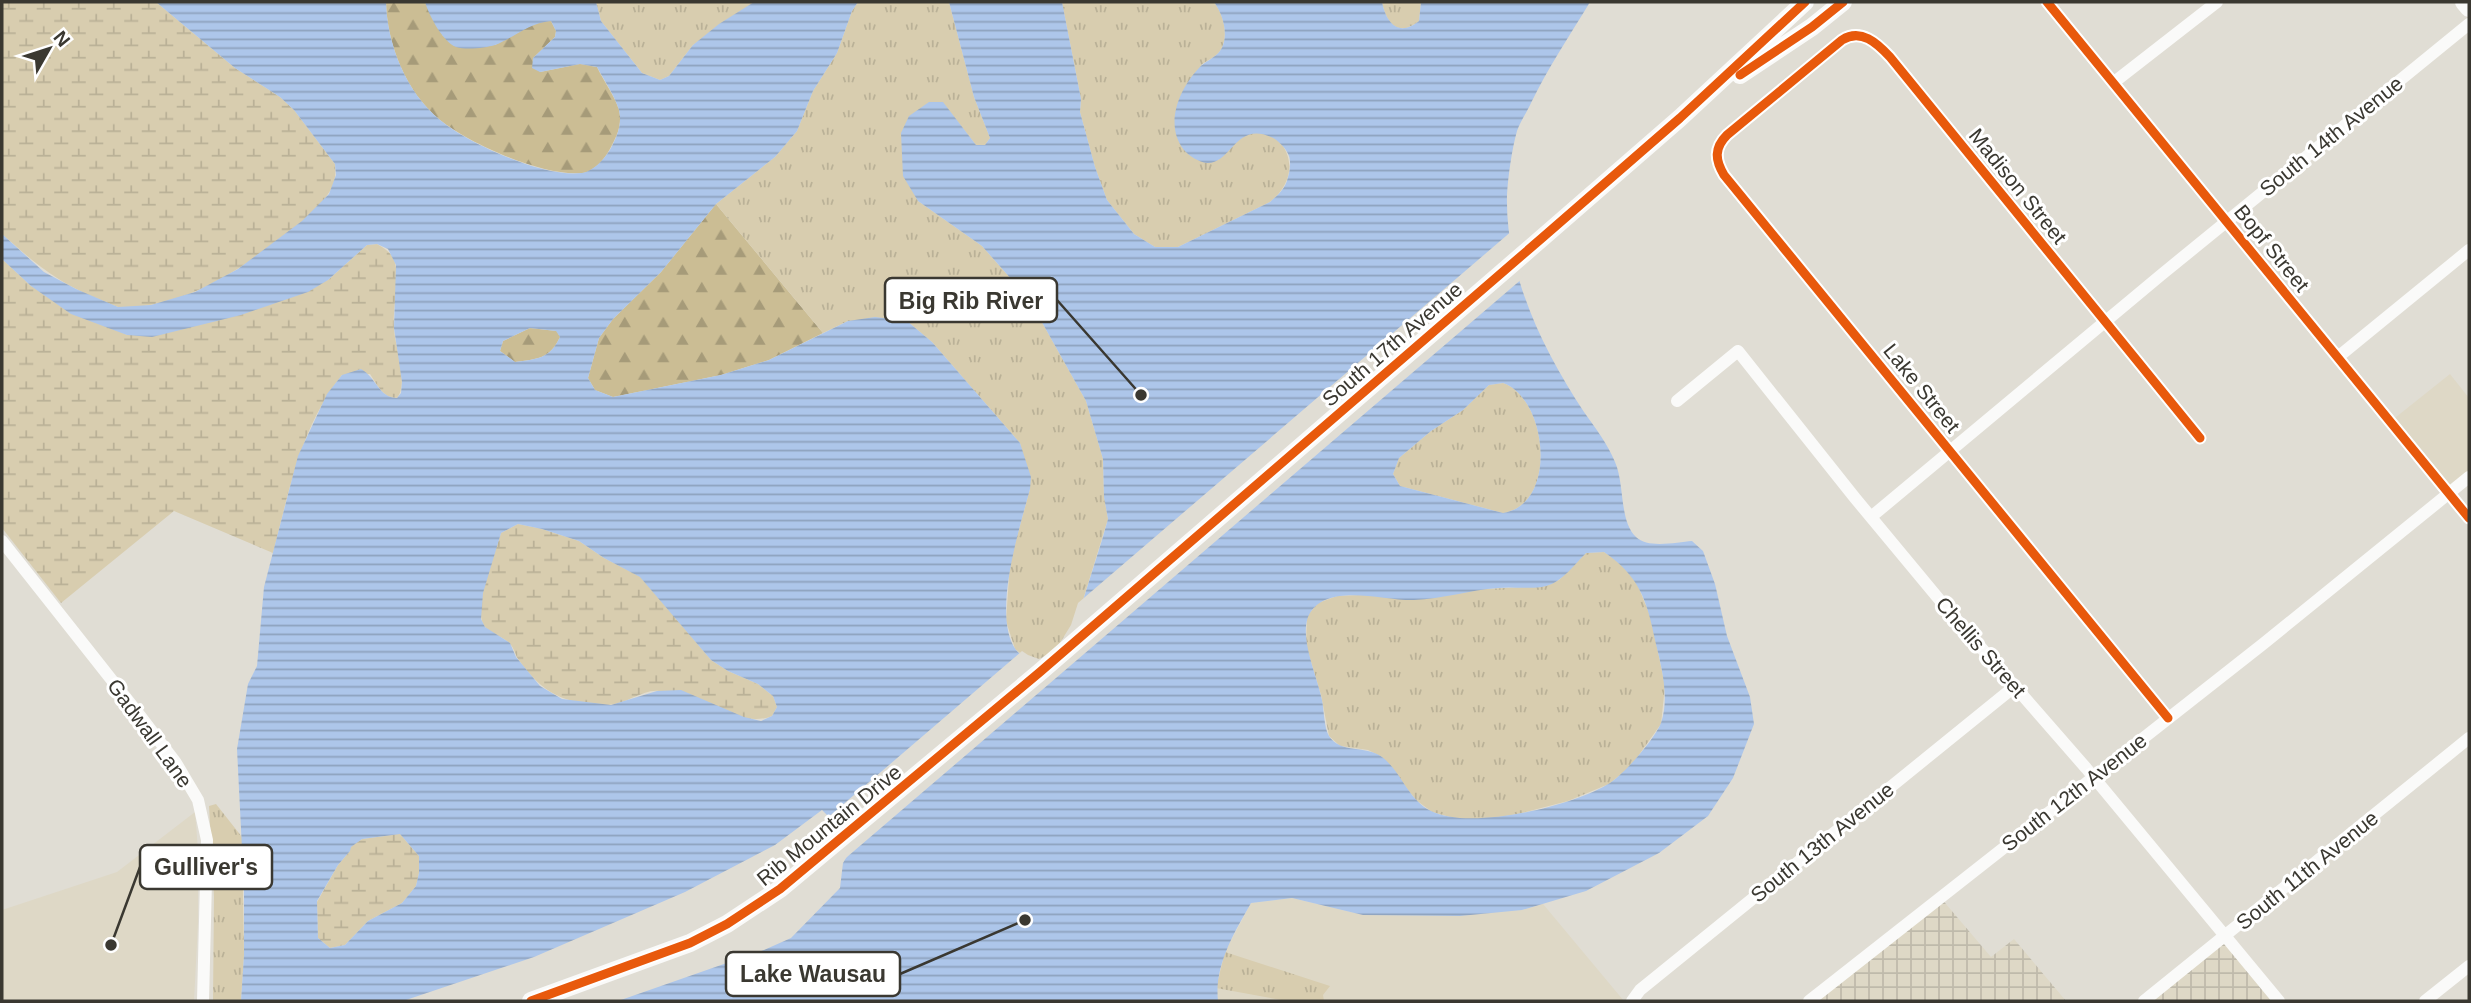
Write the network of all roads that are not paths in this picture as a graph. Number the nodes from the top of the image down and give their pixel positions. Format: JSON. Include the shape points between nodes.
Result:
{"nodes":[{"id":1,"x":1805,"y":2,"type":"edge"},
{"id":2,"x":1843,"y":2,"type":"edge"},
{"id":3,"x":2047,"y":2,"type":"edge"},
{"id":4,"x":2217,"y":2,"type":"edge"},
{"id":5,"x":2464,"y":2,"type":"edge"},
{"id":6,"x":2469,"y":8,"type":"edge"},
{"id":7,"x":2469,"y":24,"type":"edge"},
{"id":8,"x":2113,"y":83,"type":"junction"},
{"id":9,"x":1786,"y":87,"type":"joint"},
{"id":10,"x":1696,"y":103,"type":"junction"},
{"id":11,"x":2227,"y":221,"type":"junction"},
{"id":12,"x":2469,"y":250,"type":"edge"},
{"id":13,"x":2106,"y":322,"type":"junction"},
{"id":14,"x":2338,"y":357,"type":"junction"},
{"id":15,"x":1677,"y":401,"type":"dead end"},
{"id":16,"x":2200,"y":438,"type":"dead end"},
{"id":17,"x":1951,"y":451,"type":"junction"},
{"id":18,"x":2469,"y":477,"type":"edge"},
{"id":19,"x":2449,"y":493,"type":"junction"},
{"id":20,"x":1871,"y":517,"type":"junction"},
{"id":21,"x":2469,"y":518,"type":"edge"},
{"id":22,"x":2,"y":541,"type":"edge"},
{"id":23,"x":1110,"y":611,"type":"joint"},
{"id":24,"x":2014,"y":687,"type":"junction"},
{"id":25,"x":2168,"y":718,"type":"junction"},
{"id":26,"x":2469,"y":738,"type":"edge"},
{"id":27,"x":2094,"y":776,"type":"junction"},
{"id":28,"x":2225,"y":936,"type":"junction"},
{"id":29,"x":2469,"y":966,"type":"edge"},
{"id":30,"x":203,"y":1001,"type":"edge"},
{"id":31,"x":531,"y":1001,"type":"edge"},
{"id":32,"x":1632,"y":1001,"type":"edge"},
{"id":33,"x":1809,"y":1001,"type":"edge"},
{"id":34,"x":2144,"y":1001,"type":"edge"},
{"id":35,"x":2279,"y":1001,"type":"edge"},
{"id":36,"x":2425,"y":1001,"type":"edge"}],
"edges":[{"from":1,"to":10,"type":"main road","name":"South 17th Avenue"},
{"from":2,"to":10,"type":"main road","name":"South 17th Avenue"},
{"from":3,"to":8,"type":"street","name":"Bopf Street"},
{"from":4,"to":8,"type":"street"},
{"from":5,"to":6,"type":"main road"},
{"from":7,"to":11,"type":"street","name":"South 14th Avenue"},
{"from":8,"to":11,"type":"street","name":"Bopf Street"},
{"from":9,"to":13,"type":"street","name":"Madison Street","via":[[1848,36],[1858,35],[1876,44]]},
{"from":9,"to":17,"type":"street","name":"Lake Street","via":[[1721,142],[1716,153],[1718,165]]},
{"from":10,"to":23,"type":"main road","name":"South 17th Avenue"},
{"from":11,"to":13,"type":"street","name":"South 14th Avenue"},
{"from":11,"to":14,"type":"street","name":"Bopf Street"},
{"from":12,"to":14,"type":"street"},
{"from":13,"to":16,"type":"street","name":"Madison Street"},
{"from":13,"to":17,"type":"street","name":"South 14th Avenue"},
{"from":14,"to":19,"type":"street","name":"Bopf Street"},
{"from":15,"to":20,"type":"street","name":"Chellis Street","via":[[1738,351]]},
{"from":17,"to":20,"type":"street","name":"South 14th Avenue"},
{"from":17,"to":25,"type":"street","name":"Lake Street"},
{"from":18,"to":19,"type":"street","name":"South 12th Avenue"},
{"from":19,"to":21,"type":"street","name":"Bopf Street"},
{"from":19,"to":25,"type":"street","name":"South 12th Avenue"},
{"from":20,"to":24,"type":"street","name":"Chellis Street"},
{"from":22,"to":30,"type":"street","name":"Gadwall Lane","via":[[142,717],[198,800],[207,840]]},
{"from":23,"to":31,"type":"main road","name":"Rib Mountain Drive","via":[[756,906],[697,940]]},
{"from":24,"to":27,"type":"street","name":"Chellis Street"},
{"from":24,"to":32,"type":"street","name":"South 13th Avenue"},
{"from":25,"to":27,"type":"street","name":"South 12th Avenue"},
{"from":26,"to":28,"type":"street","name":"South 11th Avenue"},
{"from":27,"to":28,"type":"street","name":"Chellis Street"},
{"from":27,"to":33,"type":"street","name":"South 12th Avenue"},
{"from":28,"to":34,"type":"street","name":"South 11th Avenue"},
{"from":28,"to":35,"type":"street","name":"Chellis Street"},
{"from":29,"to":36,"type":"street"}]}
